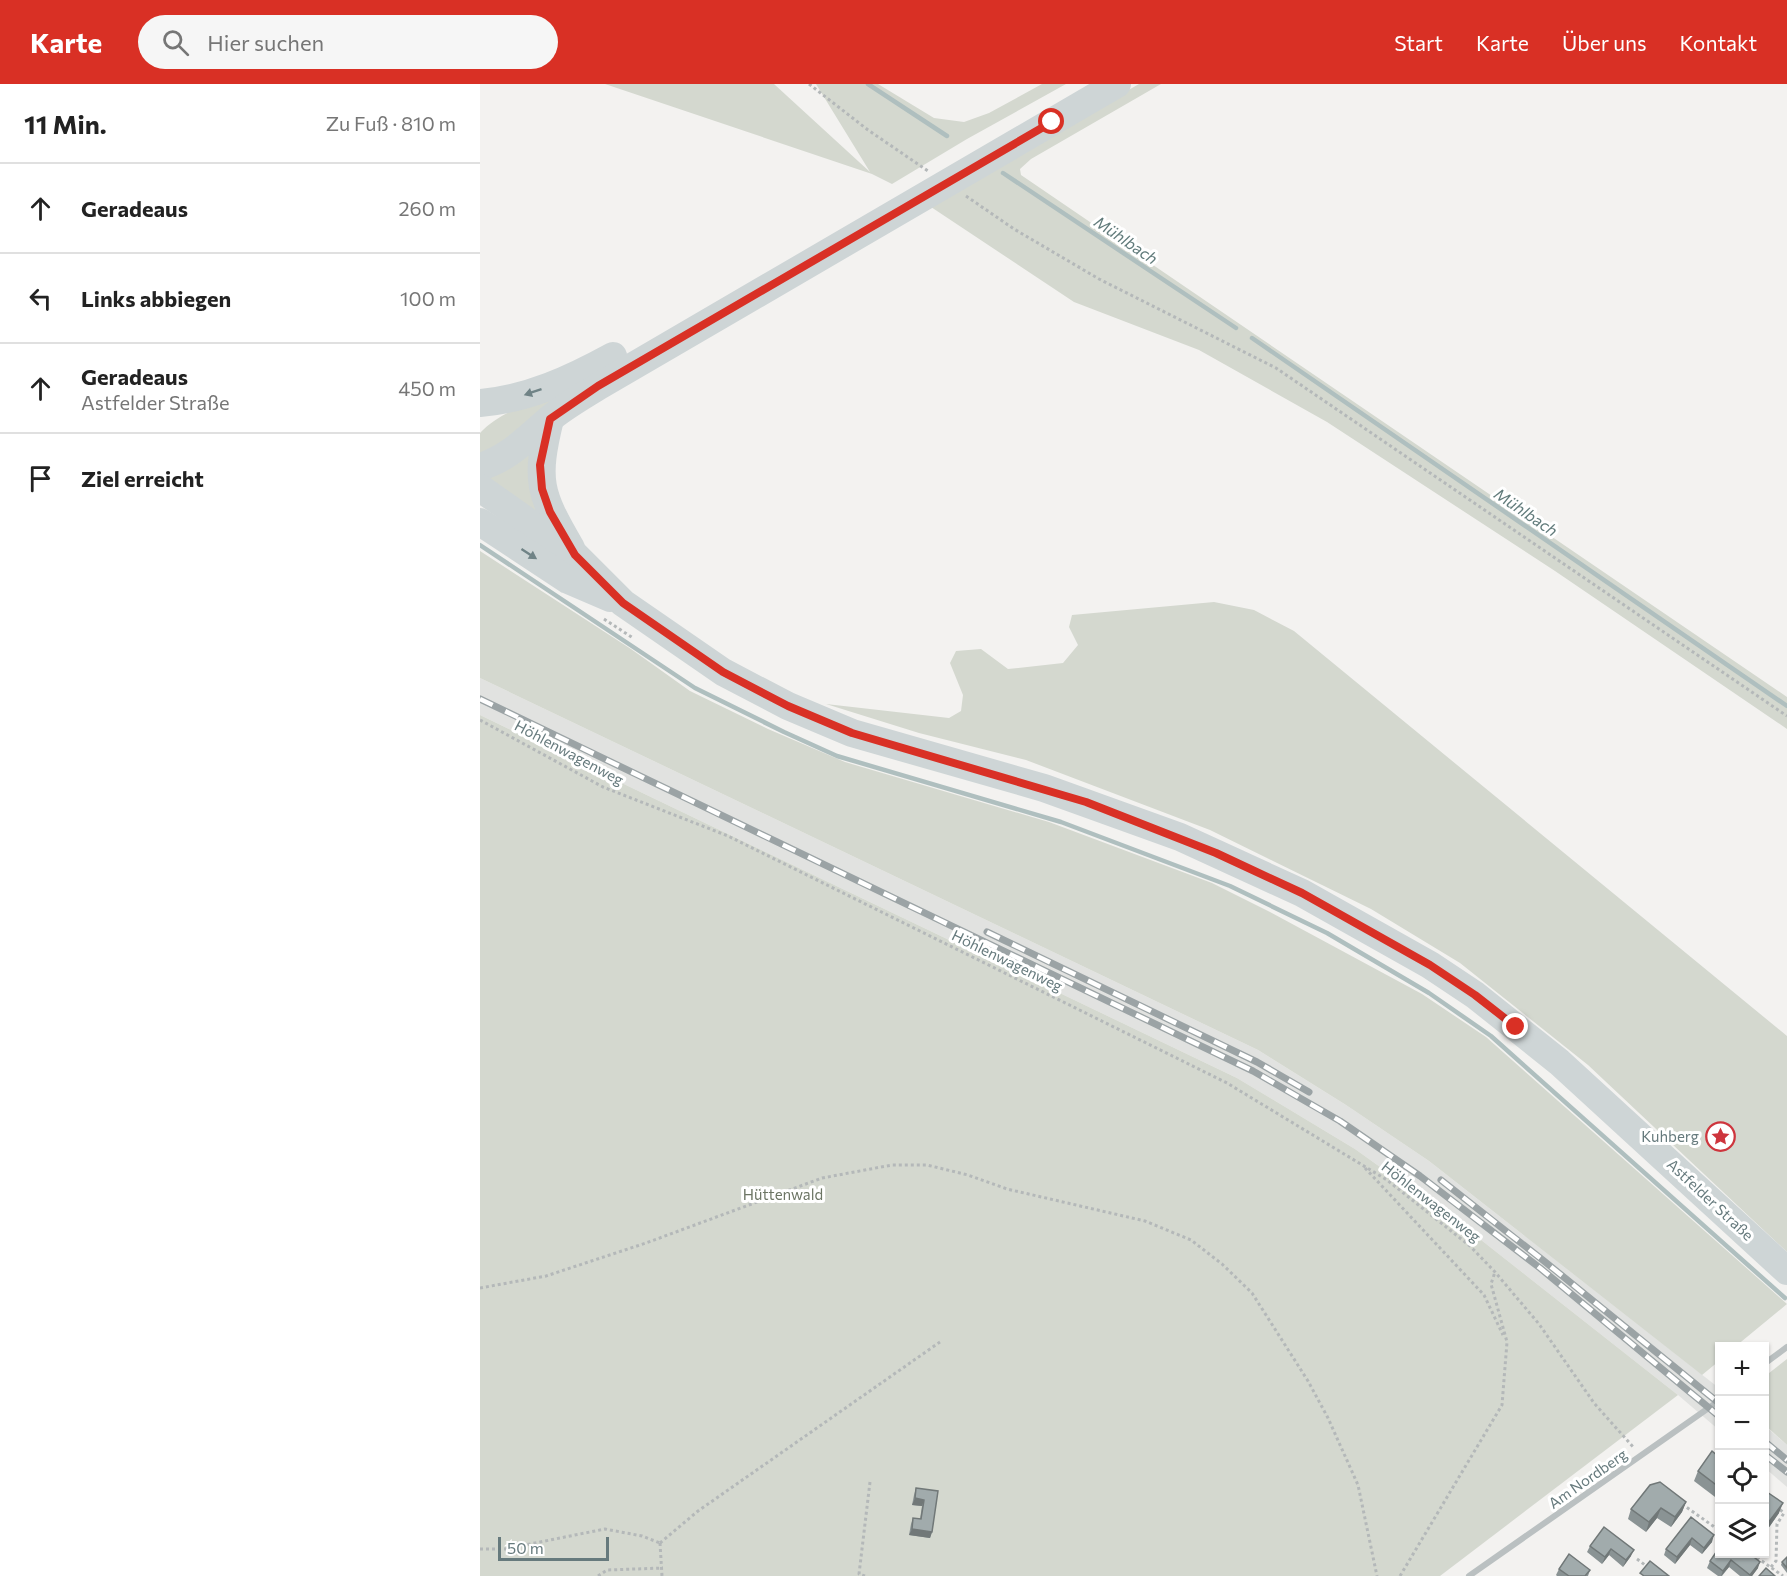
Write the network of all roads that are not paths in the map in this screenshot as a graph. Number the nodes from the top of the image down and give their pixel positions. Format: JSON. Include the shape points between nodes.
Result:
{"nodes":[{"id":1,"x":1081,"y":84,"type":"edge"},
{"id":2,"x":1117,"y":84,"type":"edge"},
{"id":3,"x":493,"y":402,"type":"edge"},
{"id":4,"x":550,"y":419,"type":"junction"},
{"id":5,"x":480,"y":422,"type":"edge"},
{"id":6,"x":480,"y":467,"type":"edge"},
{"id":7,"x":480,"y":488,"type":"edge"},
{"id":8,"x":480,"y":522,"type":"edge"},
{"id":9,"x":575,"y":555,"type":"junction"},
{"id":10,"x":613,"y":610,"type":"junction"},
{"id":11,"x":1787,"y":1271,"type":"edge"},
{"id":12,"x":1787,"y":1347,"type":"edge"},
{"id":13,"x":1769,"y":1361,"type":"edge"},
{"id":14,"x":1715,"y":1403,"type":"edge"},
{"id":15,"x":1469,"y":1576,"type":"edge"}],
"edges":[{"from":1,"to":3,"type":"main road","one_way":true,"via":[[629,348],[562,382]]},
{"from":2,"to":4,"type":"main road","via":[[598,386]]},
{"from":3,"to":5,"type":"main road"},
{"from":4,"to":6,"type":"main road","via":[[501,459]]},
{"from":4,"to":9,"type":"main road","via":[[540,465],[542,489],[550,512]]},
{"from":7,"to":9,"type":"main road"},
{"from":8,"to":10,"type":"main road","one_way":true},
{"from":9,"to":10,"type":"main road"},
{"from":10,"to":11,"type":"main road","name":"Astfelder Straße","via":[[815,718],[886,744],[1044,788],[1168,832],[1261,873],[1362,925],[1430,965],[1516,1027],[1606,1103]]},
{"from":12,"to":13,"type":"street"},
{"from":14,"to":15,"type":"street","name":"Am Nordberg"}]}
